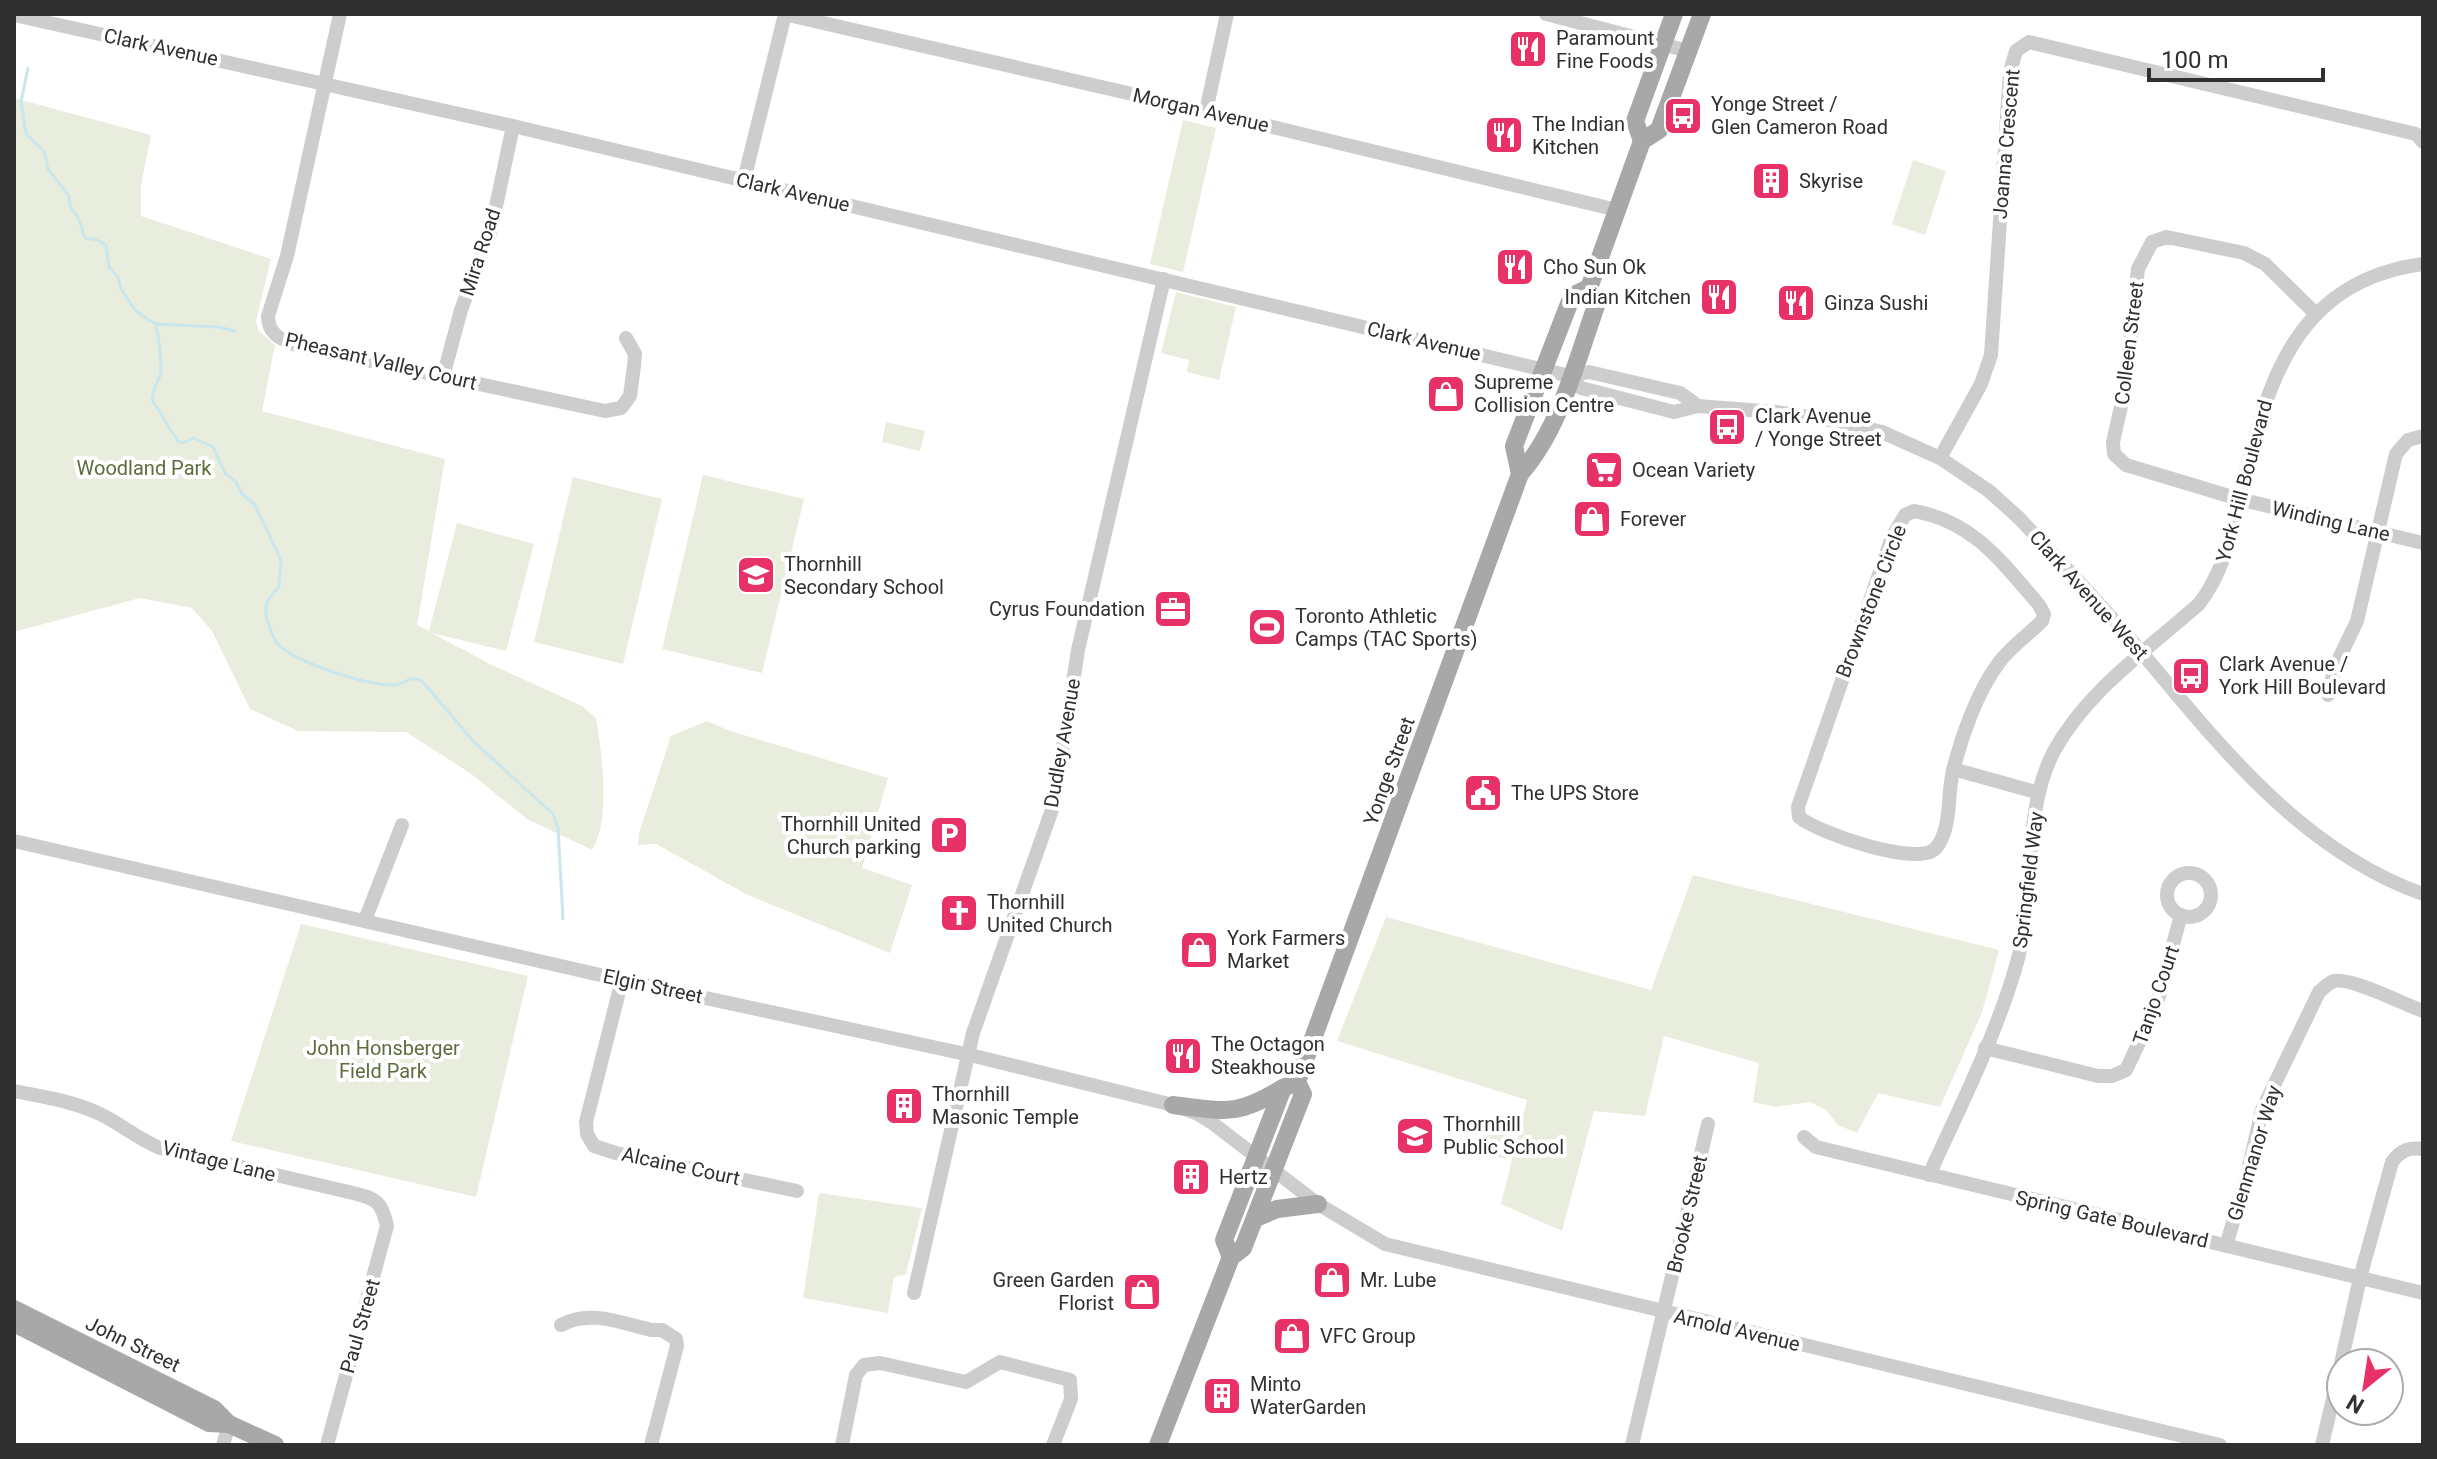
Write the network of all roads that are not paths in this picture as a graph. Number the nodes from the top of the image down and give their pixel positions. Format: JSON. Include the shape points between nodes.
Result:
{"nodes":[{"id":1,"x":340,"y":14,"type":"edge"},
{"id":2,"x":785,"y":14,"type":"edge"},
{"id":3,"x":1227,"y":14,"type":"edge"},
{"id":4,"x":1546,"y":14,"type":"edge"},
{"id":5,"x":1674,"y":14,"type":"edge"},
{"id":6,"x":1702,"y":14,"type":"edge"},
{"id":7,"x":14,"y":15,"type":"edge"},
{"id":8,"x":1663,"y":44,"type":"junction"},
{"id":9,"x":1688,"y":51,"type":"junction"},
{"id":10,"x":324,"y":83,"type":"junction"},
{"id":11,"x":1206,"y":111,"type":"junction"},
{"id":12,"x":513,"y":126,"type":"junction"},
{"id":13,"x":1642,"y":141,"type":"junction"},
{"id":14,"x":2423,"y":142,"type":"edge"},
{"id":15,"x":744,"y":180,"type":"junction"},
{"id":16,"x":1617,"y":210,"type":"junction"},
{"id":17,"x":2423,"y":264,"type":"edge"},
{"id":18,"x":1164,"y":279,"type":"junction"},
{"id":19,"x":1589,"y":288,"type":"junction"},
{"id":20,"x":2316,"y":314,"type":"junction"},
{"id":21,"x":626,"y":338,"type":"dead end"},
{"id":22,"x":1545,"y":369,"type":"junction"},
{"id":23,"x":1570,"y":376,"type":"junction"},
{"id":24,"x":443,"y":377,"type":"junction"},
{"id":25,"x":2423,"y":436,"type":"edge"},
{"id":26,"x":1940,"y":458,"type":"junction"},
{"id":27,"x":1520,"y":474,"type":"junction"},
{"id":28,"x":2239,"y":499,"type":"junction"},
{"id":29,"x":2377,"y":532,"type":"junction"},
{"id":30,"x":2423,"y":543,"type":"edge"},
{"id":31,"x":2143,"y":654,"type":"junction"},
{"id":32,"x":2328,"y":695,"type":"dead end"},
{"id":33,"x":1953,"y":769,"type":"junction"},
{"id":34,"x":2039,"y":793,"type":"junction"},
{"id":35,"x":402,"y":825,"type":"dead end"},
{"id":36,"x":14,"y":841,"type":"edge"},
{"id":37,"x":2423,"y":894,"type":"edge"},
{"id":38,"x":2181,"y":915,"type":"dead end"},
{"id":39,"x":365,"y":920,"type":"junction"},
{"id":40,"x":622,"y":980,"type":"junction"},
{"id":41,"x":2423,"y":1011,"type":"edge"},
{"id":42,"x":1985,"y":1048,"type":"junction"},
{"id":43,"x":970,"y":1055,"type":"junction"},
{"id":44,"x":1290,"y":1085,"type":"junction"},
{"id":45,"x":14,"y":1091,"type":"edge"},
{"id":46,"x":1173,"y":1105,"type":"junction"},
{"id":47,"x":1708,"y":1124,"type":"dead end"},
{"id":48,"x":1804,"y":1137,"type":"dead end"},
{"id":49,"x":2423,"y":1149,"type":"edge"},
{"id":50,"x":1256,"y":1156,"type":"junction"},
{"id":51,"x":1273,"y":1170,"type":"junction"},
{"id":52,"x":1929,"y":1175,"type":"junction"},
{"id":53,"x":797,"y":1191,"type":"dead end"},
{"id":54,"x":1318,"y":1204,"type":"junction"},
{"id":55,"x":383,"y":1207,"type":"joint"},
{"id":56,"x":1256,"y":1218,"type":"junction"},
{"id":57,"x":2226,"y":1246,"type":"junction"},
{"id":58,"x":1231,"y":1257,"type":"junction"},
{"id":59,"x":2360,"y":1278,"type":"junction"},
{"id":60,"x":914,"y":1293,"type":"dead end"},
{"id":61,"x":2423,"y":1293,"type":"edge"},
{"id":62,"x":14,"y":1309,"type":"edge"},
{"id":63,"x":1665,"y":1313,"type":"junction"},
{"id":64,"x":14,"y":1323,"type":"edge"},
{"id":65,"x":561,"y":1325,"type":"dead end"},
{"id":66,"x":2345,"y":1347,"type":"edge"},
{"id":67,"x":229,"y":1424,"type":"junction"},
{"id":68,"x":223,"y":1445,"type":"edge"},
{"id":69,"x":275,"y":1445,"type":"edge"},
{"id":70,"x":327,"y":1445,"type":"edge"},
{"id":71,"x":651,"y":1445,"type":"edge"},
{"id":72,"x":842,"y":1445,"type":"edge"},
{"id":73,"x":1053,"y":1445,"type":"edge"},
{"id":74,"x":1158,"y":1445,"type":"edge"},
{"id":75,"x":1632,"y":1445,"type":"edge"},
{"id":76,"x":2220,"y":1445,"type":"edge"}],
"edges":[{"from":1,"to":10,"type":"street"},
{"from":2,"to":11,"type":"street","name":"Morgan Avenue"},
{"from":2,"to":15,"type":"street"},
{"from":3,"to":11,"type":"street"},
{"from":4,"to":8,"type":"street"},
{"from":5,"to":8,"type":"main road","name":"Yonge Street"},
{"from":6,"to":9,"type":"main road","name":"Yonge Street"},
{"from":7,"to":10,"type":"street","name":"Clark Avenue"},
{"from":8,"to":9,"type":"street"},
{"from":8,"to":13,"type":"main road","name":"Yonge Street","via":[[1635,121]]},
{"from":9,"to":13,"type":"main road","name":"Yonge Street","via":[[1659,130]]},
{"from":10,"to":12,"type":"street","name":"Clark Avenue"},
{"from":10,"to":24,"type":"street","name":"Pheasant Valley Court","via":[[268,326],[275,336],[296,345]]},
{"from":11,"to":16,"type":"street","name":"Morgan Avenue"},
{"from":12,"to":15,"type":"street","name":"Clark Avenue"},
{"from":12,"to":24,"type":"street","name":"Mira Road","via":[[491,230]]},
{"from":13,"to":16,"type":"main road","name":"Yonge Street"},
{"from":14,"to":26,"type":"street","name":"Joanna Crescent","via":[[2416,134],[2029,42],[2016,51],[2010,72],[1991,355]]},
{"from":15,"to":18,"type":"street","name":"Clark Avenue"},
{"from":16,"to":19,"type":"main road","name":"Yonge Street"},
{"from":17,"to":20,"type":"street","name":"York Hill Boulevard","via":[[2363,282]]},
{"from":18,"to":22,"type":"street","name":"Clark Avenue"},
{"from":18,"to":43,"type":"street","name":"Dudley Avenue","via":[[1078,650],[1054,804],[973,1033]]},
{"from":19,"to":22,"type":"main road","name":"Yonge Street","via":[[1572,296]]},
{"from":19,"to":23,"type":"main road","name":"Yonge Street","via":[[1596,306]]},
{"from":20,"to":28,"type":"street","name":"York Hill Boulevard","via":[[2295,339],[2268,391]]},
{"from":20,"to":28,"type":"street","name":"Colleen Street","via":[[2265,264],[2244,253],[2167,237],[2152,242],[2144,254],[2114,454],[2126,465]]},
{"from":21,"to":24,"type":"street","name":"Pheasant Valley Court","via":[[635,354],[630,396],[611,411]]},
{"from":22,"to":23,"type":"street","name":"Clark Avenue"},
{"from":22,"to":27,"type":"main road","name":"Yonge Street","via":[[1514,446]]},
{"from":23,"to":26,"type":"street","name":"Clark Avenue West","via":[[1581,388],[1674,412],[1698,406],[1838,421],[1882,432]]},
{"from":23,"to":27,"type":"main road","name":"Yonge Street","via":[[1537,455]]},
{"from":25,"to":29,"type":"street","via":[[2408,440],[2396,454]]},
{"from":26,"to":31,"type":"street","name":"Clark Avenue West","via":[[2019,518]]},
{"from":27,"to":44,"type":"main road","name":"Yonge Street"},
{"from":28,"to":29,"type":"street","name":"Winding Lane"},
{"from":28,"to":31,"type":"street","name":"York Hill Boulevard","via":[[2210,590]]},
{"from":29,"to":30,"type":"street","name":"Winding Lane"},
{"from":29,"to":32,"type":"street","via":[[2357,621]]},
{"from":31,"to":34,"type":"street","name":"Springfield Way","via":[[2083,707],[2053,753]]},
{"from":31,"to":37,"type":"street","name":"Clark Avenue West","via":[[2253,780],[2305,827]]},
{"from":33,"to":33,"type":"street","name":"Brownstone Circle","via":[[1945,829],[1930,854],[1908,855],[1858,842],[1799,817],[1814,758],[1892,537],[1905,515],[1914,511],[1954,523],[1978,538],[2044,614],[1998,664],[1971,716]]},
{"from":33,"to":34,"type":"street"},
{"from":34,"to":42,"type":"street","name":"Springfield Way","via":[[2016,966]]},
{"from":35,"to":39,"type":"street"},
{"from":36,"to":39,"type":"street","name":"Elgin Street"},
{"from":38,"to":42,"type":"street","name":"Tanjo Court","via":[[2156,1007],[2126,1070],[2098,1076]]},
{"from":39,"to":40,"type":"street","name":"Elgin Street"},
{"from":40,"to":43,"type":"street","name":"Elgin Street"},
{"from":40,"to":53,"type":"street","name":"Alcaine Court","via":[[586,1122],[594,1146]]},
{"from":41,"to":57,"type":"street","name":"Glenmanor Way","via":[[2350,981],[2337,980],[2319,992],[2262,1110]]},
{"from":42,"to":52,"type":"street","name":"Springfield Way"},
{"from":43,"to":46,"type":"street","name":"Elgin Street"},
{"from":43,"to":60,"type":"street","name":"Dudley Avenue"},
{"from":44,"to":46,"type":"main road","via":[[1246,1109]]},
{"from":44,"to":50,"type":"main road","name":"Yonge Street"},
{"from":44,"to":51,"type":"main road","name":"Yonge Street","via":[[1303,1094]]},
{"from":45,"to":55,"type":"street","name":"Vintage Lane","via":[[92,1111],[160,1148],[370,1197]]},
{"from":46,"to":50,"type":"street","name":"Elgin Street","via":[[1198,1114]]},
{"from":47,"to":63,"type":"street","name":"Brooke Street"},
{"from":48,"to":52,"type":"street","name":"Spring Gate Boulevard","via":[[1816,1147]]},
{"from":49,"to":59,"type":"street","via":[[2399,1152],[2392,1162]]},
{"from":50,"to":51,"type":"street","name":"Elgin Street"},
{"from":50,"to":58,"type":"main road","name":"Yonge Street","via":[[1224,1240]]},
{"from":51,"to":54,"type":"street","name":"Arnold Avenue"},
{"from":51,"to":56,"type":"main road","name":"Yonge Street"},
{"from":52,"to":57,"type":"street","name":"Spring Gate Boulevard"},
{"from":54,"to":56,"type":"main road","via":[[1277,1209]]},
{"from":54,"to":63,"type":"street","name":"Arnold Avenue","via":[[1385,1244]]},
{"from":55,"to":70,"type":"street","name":"Paul Street","via":[[384,1242]]},
{"from":56,"to":58,"type":"main road","name":"Yonge Street","via":[[1243,1248]]},
{"from":57,"to":59,"type":"street","name":"Spring Gate Boulevard"},
{"from":58,"to":74,"type":"main road","name":"Yonge Street"},
{"from":59,"to":61,"type":"street","name":"Spring Gate Boulevard"},
{"from":59,"to":66,"type":"street"},
{"from":62,"to":67,"type":"main road","name":"John Street","via":[[214,1409]]},
{"from":63,"to":75,"type":"street","name":"Brooke Street"},
{"from":63,"to":76,"type":"street","name":"Arnold Avenue"},
{"from":64,"to":67,"type":"main road","name":"John Street","via":[[209,1423]]},
{"from":65,"to":71,"type":"street","via":[[587,1316],[662,1330],[676,1339]]},
{"from":67,"to":68,"type":"street"},
{"from":67,"to":69,"type":"main road","name":"John Street"},
{"from":72,"to":73,"type":"street","via":[[856,1375],[864,1365],[880,1363],[966,1382],[1000,1362],[1070,1380],[1071,1399]]}]}
